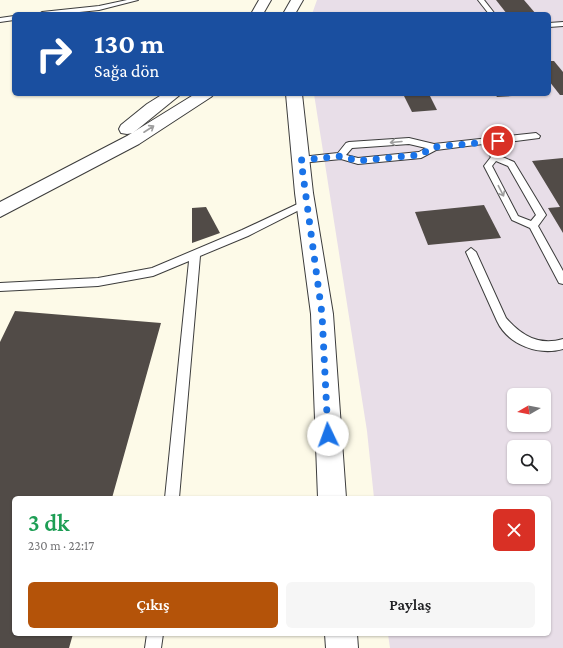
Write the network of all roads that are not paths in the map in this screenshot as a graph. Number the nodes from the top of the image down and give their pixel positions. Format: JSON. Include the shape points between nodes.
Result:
{"nodes":[{"id":1,"x":135,"y":0,"type":"edge"},
{"id":2,"x":297,"y":0,"type":"edge"},
{"id":3,"x":481,"y":0,"type":"edge"},
{"id":4,"x":261,"y":6,"type":"edge"},
{"id":5,"x":277,"y":7,"type":"dead end"},
{"id":6,"x":61,"y":12,"type":"edge"},
{"id":7,"x":290,"y":12,"type":"edge"},
{"id":8,"x":490,"y":12,"type":"edge"},
{"id":9,"x":12,"y":18,"type":"edge"},
{"id":10,"x":0,"y":20,"type":"edge"},
{"id":11,"x":563,"y":24,"type":"edge"},
{"id":12,"x":551,"y":25,"type":"edge"},
{"id":13,"x":170,"y":96,"type":"edge"},
{"id":14,"x":203,"y":96,"type":"edge"},
{"id":15,"x":294,"y":96,"type":"edge"},
{"id":16,"x":536,"y":136,"type":"dead end"},
{"id":17,"x":486,"y":142,"type":"junction"},
{"id":18,"x":434,"y":147,"type":"junction"},
{"id":19,"x":341,"y":156,"type":"junction"},
{"id":20,"x":495,"y":157,"type":"junction"},
{"id":21,"x":301,"y":160,"type":"junction"},
{"id":22,"x":90,"y":161,"type":"junction"},
{"id":23,"x":306,"y":203,"type":"junction"},
{"id":24,"x":0,"y":210,"type":"edge"},
{"id":25,"x":533,"y":226,"type":"junction"},
{"id":26,"x":471,"y":252,"type":"dead end"},
{"id":27,"x":195,"y":254,"type":"junction"},
{"id":28,"x":563,"y":280,"type":"edge"},
{"id":29,"x":0,"y":287,"type":"edge"},
{"id":30,"x":563,"y":344,"type":"edge"},
{"id":31,"x":172,"y":496,"type":"edge"},
{"id":32,"x":332,"y":496,"type":"edge"},
{"id":33,"x":155,"y":636,"type":"edge"},
{"id":34,"x":341,"y":636,"type":"edge"},
{"id":35,"x":153,"y":648,"type":"edge"},
{"id":36,"x":342,"y":648,"type":"edge"}],
"edges":[{"from":1,"to":6,"type":"lane","via":[[100,8]]},
{"from":2,"to":7,"type":"street"},
{"from":3,"to":8,"type":"lane"},
{"from":4,"to":5,"type":"street"},
{"from":9,"to":10,"type":"lane"},
{"from":11,"to":12,"type":"lane"},
{"from":13,"to":22,"type":"street","via":[[153,107]]},
{"from":22,"to":14,"type":"street","one_way":true,"via":[[133,140]]},
{"from":15,"to":21,"type":"street"},
{"from":16,"to":17,"type":"lane"},
{"from":17,"to":18,"type":"lane"},
{"from":17,"to":20,"type":"lane"},
{"from":18,"to":19,"type":"lane","via":[[420,155],[358,161]]},
{"from":18,"to":19,"type":"lane","one_way":true,"via":[[409,141],[349,146]]},
{"from":19,"to":21,"type":"lane"},
{"from":20,"to":25,"type":"lane","via":[[511,164],[540,215]]},
{"from":20,"to":25,"type":"lane","one_way":true,"via":[[488,166],[515,218]]},
{"from":21,"to":23,"type":"street"},
{"from":22,"to":24,"type":"street"},
{"from":23,"to":27,"type":"lane"},
{"from":23,"to":32,"type":"street","via":[[322,314]]},
{"from":25,"to":28,"type":"lane"},
{"from":26,"to":30,"type":"lane","via":[[502,321],[508,328],[524,341],[534,345],[551,347]]},
{"from":27,"to":29,"type":"lane","via":[[153,272],[98,282]]},
{"from":27,"to":31,"type":"lane"},
{"from":33,"to":35,"type":"lane"},
{"from":34,"to":36,"type":"street"}]}
